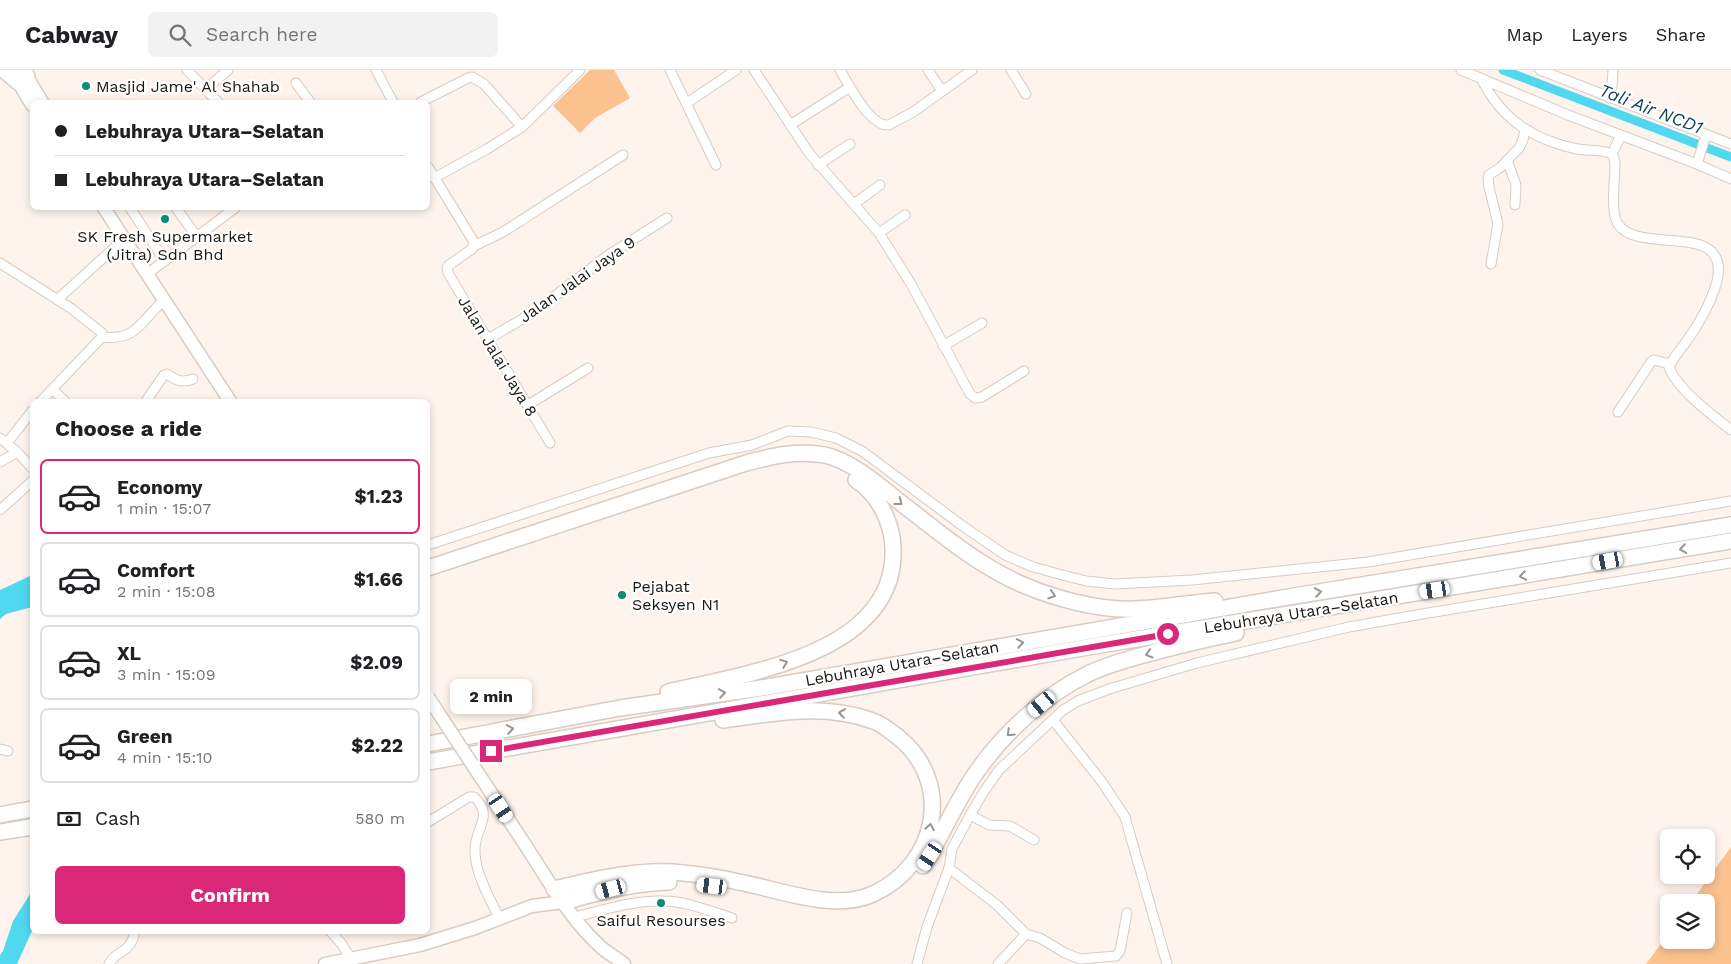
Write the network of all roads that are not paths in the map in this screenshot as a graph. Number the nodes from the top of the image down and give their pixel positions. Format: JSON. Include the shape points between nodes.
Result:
{"nodes":[{"id":1,"x":4,"y":70,"type":"edge"},
{"id":2,"x":187,"y":70,"type":"edge"},
{"id":3,"x":228,"y":70,"type":"edge"},
{"id":4,"x":376,"y":70,"type":"edge"},
{"id":5,"x":670,"y":70,"type":"edge"},
{"id":6,"x":736,"y":70,"type":"edge"},
{"id":7,"x":754,"y":70,"type":"edge"},
{"id":8,"x":840,"y":70,"type":"edge"},
{"id":9,"x":928,"y":70,"type":"edge"},
{"id":10,"x":972,"y":70,"type":"edge"},
{"id":11,"x":1011,"y":70,"type":"edge"},
{"id":12,"x":1460,"y":70,"type":"edge"},
{"id":13,"x":1540,"y":70,"type":"edge"},
{"id":14,"x":1613,"y":70,"type":"edge"},
{"id":15,"x":574,"y":72,"type":"edge"},
{"id":16,"x":21,"y":74,"type":"edge"},
{"id":17,"x":1482,"y":74,"type":"edge"},
{"id":18,"x":296,"y":83,"type":"dead end"},
{"id":19,"x":850,"y":87,"type":"junction"},
{"id":20,"x":206,"y":89,"type":"junction"},
{"id":21,"x":942,"y":91,"type":"junction"},
{"id":22,"x":1026,"y":94,"type":"dead end"},
{"id":23,"x":1609,"y":98,"type":"junction"},
{"id":24,"x":30,"y":100,"type":"edge"},
{"id":25,"x":40,"y":100,"type":"edge"},
{"id":26,"x":216,"y":100,"type":"edge"},
{"id":27,"x":309,"y":100,"type":"edge"},
{"id":28,"x":392,"y":100,"type":"edge"},
{"id":29,"x":425,"y":100,"type":"edge"},
{"id":30,"x":687,"y":103,"type":"junction"},
{"id":31,"x":790,"y":125,"type":"junction"},
{"id":32,"x":522,"y":127,"type":"junction"},
{"id":33,"x":1525,"y":129,"type":"junction"},
{"id":34,"x":1621,"y":135,"type":"junction"},
{"id":35,"x":1705,"y":138,"type":"junction"},
{"id":36,"x":850,"y":144,"type":"dead end"},
{"id":37,"x":1731,"y":144,"type":"edge"},
{"id":38,"x":1612,"y":154,"type":"junction"},
{"id":39,"x":623,"y":156,"type":"dead end"},
{"id":40,"x":1507,"y":160,"type":"junction"},
{"id":41,"x":1698,"y":160,"type":"junction"},
{"id":42,"x":818,"y":164,"type":"junction"},
{"id":43,"x":716,"y":165,"type":"dead end"},
{"id":44,"x":430,"y":171,"type":"edge"},
{"id":45,"x":434,"y":178,"type":"junction"},
{"id":46,"x":1731,"y":179,"type":"edge"},
{"id":47,"x":880,"y":185,"type":"dead end"},
{"id":48,"x":854,"y":204,"type":"junction"},
{"id":49,"x":1515,"y":205,"type":"dead end"},
{"id":50,"x":105,"y":210,"type":"edge"},
{"id":51,"x":131,"y":210,"type":"edge"},
{"id":52,"x":177,"y":210,"type":"edge"},
{"id":53,"x":228,"y":210,"type":"edge"},
{"id":54,"x":905,"y":215,"type":"dead end"},
{"id":55,"x":667,"y":218,"type":"dead end"},
{"id":56,"x":880,"y":233,"type":"junction"},
{"id":57,"x":197,"y":237,"type":"junction"},
{"id":58,"x":124,"y":239,"type":"junction"},
{"id":59,"x":474,"y":246,"type":"junction"},
{"id":60,"x":165,"y":261,"type":"junction"},
{"id":61,"x":0,"y":263,"type":"edge"},
{"id":62,"x":1491,"y":264,"type":"dead end"},
{"id":63,"x":147,"y":274,"type":"junction"},
{"id":64,"x":58,"y":299,"type":"junction"},
{"id":65,"x":164,"y":300,"type":"junction"},
{"id":66,"x":982,"y":323,"type":"dead end"},
{"id":67,"x":102,"y":337,"type":"junction"},
{"id":68,"x":488,"y":339,"type":"junction"},
{"id":69,"x":943,"y":346,"type":"junction"},
{"id":70,"x":1670,"y":364,"type":"junction"},
{"id":71,"x":588,"y":368,"type":"dead end"},
{"id":72,"x":1024,"y":371,"type":"dead end"},
{"id":73,"x":193,"y":379,"type":"dead end"},
{"id":74,"x":53,"y":390,"type":"junction"},
{"id":75,"x":43,"y":399,"type":"edge"},
{"id":76,"x":63,"y":399,"type":"edge"},
{"id":77,"x":147,"y":399,"type":"edge"},
{"id":78,"x":229,"y":399,"type":"edge"},
{"id":79,"x":528,"y":405,"type":"junction"},
{"id":80,"x":1618,"y":412,"type":"dead end"},
{"id":81,"x":30,"y":413,"type":"edge"},
{"id":82,"x":1731,"y":430,"type":"edge"},
{"id":83,"x":3,"y":440,"type":"edge"},
{"id":84,"x":550,"y":443,"type":"dead end"},
{"id":85,"x":17,"y":452,"type":"junction"},
{"id":86,"x":0,"y":462,"type":"edge"},
{"id":87,"x":30,"y":466,"type":"edge"},
{"id":88,"x":30,"y":483,"type":"edge"},
{"id":89,"x":1731,"y":501,"type":"edge"},
{"id":90,"x":0,"y":510,"type":"edge"},
{"id":91,"x":1731,"y":525,"type":"edge"},
{"id":92,"x":1731,"y":541,"type":"edge"},
{"id":93,"x":430,"y":544,"type":"edge"},
{"id":94,"x":1731,"y":563,"type":"edge"},
{"id":95,"x":430,"y":567,"type":"edge"},
{"id":96,"x":430,"y":577,"type":"edge"},
{"id":97,"x":1288,"y":597,"type":"junction"},
{"id":98,"x":1279,"y":617,"type":"junction"},
{"id":99,"x":430,"y":700,"type":"edge"},
{"id":100,"x":620,"y":708,"type":"junction"},
{"id":101,"x":1053,"y":720,"type":"junction"},
{"id":102,"x":547,"y":741,"type":"junction"},
{"id":103,"x":430,"y":744,"type":"edge"},
{"id":104,"x":430,"y":762,"type":"edge"},
{"id":105,"x":30,"y":810,"type":"edge"},
{"id":106,"x":0,"y":815,"type":"edge"},
{"id":107,"x":970,"y":815,"type":"junction"},
{"id":108,"x":430,"y":821,"type":"edge"},
{"id":109,"x":30,"y":827,"type":"edge"},
{"id":110,"x":0,"y":832,"type":"edge"},
{"id":111,"x":1034,"y":840,"type":"dead end"},
{"id":112,"x":949,"y":868,"type":"junction"},
{"id":113,"x":554,"y":889,"type":"junction"},
{"id":114,"x":562,"y":902,"type":"junction"},
{"id":115,"x":532,"y":906,"type":"junction"},
{"id":116,"x":1127,"y":913,"type":"dead end"},
{"id":117,"x":575,"y":917,"type":"junction"},
{"id":118,"x":499,"y":918,"type":"junction"},
{"id":119,"x":732,"y":918,"type":"dead end"},
{"id":120,"x":134,"y":934,"type":"edge"},
{"id":121,"x":332,"y":934,"type":"edge"},
{"id":122,"x":1026,"y":934,"type":"junction"},
{"id":123,"x":357,"y":960,"type":"edge"},
{"id":124,"x":1114,"y":961,"type":"edge"},
{"id":125,"x":109,"y":964,"type":"edge"},
{"id":126,"x":325,"y":964,"type":"edge"},
{"id":127,"x":624,"y":964,"type":"edge"},
{"id":128,"x":917,"y":964,"type":"edge"},
{"id":129,"x":998,"y":964,"type":"edge"},
{"id":130,"x":1167,"y":964,"type":"edge"}],
"edges":[{"from":1,"to":16,"type":"highway"},
{"from":2,"to":20,"type":"street"},
{"from":3,"to":20,"type":"street"},
{"from":4,"to":28,"type":"street"},
{"from":5,"to":30,"type":"street"},
{"from":6,"to":30,"type":"street"},
{"from":7,"to":31,"type":"street"},
{"from":8,"to":19,"type":"street"},
{"from":9,"to":21,"type":"street"},
{"from":10,"to":21,"type":"street"},
{"from":11,"to":22,"type":"street"},
{"from":12,"to":17,"type":"street"},
{"from":13,"to":23,"type":"street"},
{"from":14,"to":23,"type":"street"},
{"from":15,"to":32,"type":"street"},
{"from":16,"to":24,"type":"main road"},
{"from":16,"to":25,"type":"main road"},
{"from":17,"to":33,"type":"street","via":[[1489,94],[1498,106]]},
{"from":17,"to":34,"type":"street","via":[[1513,93]]},
{"from":18,"to":27,"type":"street"},
{"from":19,"to":21,"type":"street","via":[[867,113],[886,126]]},
{"from":19,"to":31,"type":"street"},
{"from":20,"to":26,"type":"street"},
{"from":23,"to":35,"type":"street"},
{"from":29,"to":32,"type":"street","via":[[472,77],[484,84]]},
{"from":30,"to":43,"type":"street"},
{"from":31,"to":42,"type":"street"},
{"from":32,"to":45,"type":"street"},
{"from":33,"to":38,"type":"street","via":[[1562,146]]},
{"from":33,"to":40,"type":"street","via":[[1522,144]]},
{"from":34,"to":38,"type":"street"},
{"from":34,"to":41,"type":"street"},
{"from":35,"to":37,"type":"street"},
{"from":35,"to":41,"type":"street"},
{"from":36,"to":42,"type":"street"},
{"from":38,"to":70,"type":"street","via":[[1615,164],[1615,216],[1621,228],[1641,236],[1705,245],[1717,258],[1718,279],[1714,291],[1696,328]]},
{"from":39,"to":59,"type":"street","via":[[503,232]]},
{"from":40,"to":49,"type":"street","via":[[1516,185]]},
{"from":40,"to":62,"type":"street","via":[[1488,178],[1498,224]]},
{"from":41,"to":46,"type":"street"},
{"from":42,"to":48,"type":"street"},
{"from":44,"to":45,"type":"street"},
{"from":45,"to":59,"type":"street","via":[[473,239]]},
{"from":47,"to":48,"type":"street"},
{"from":48,"to":56,"type":"street"},
{"from":50,"to":58,"type":"main road"},
{"from":51,"to":60,"type":"street"},
{"from":52,"to":57,"type":"street"},
{"from":53,"to":57,"type":"street"},
{"from":54,"to":56,"type":"street"},
{"from":55,"to":68,"type":"street","name":"Jalan Jalai Jaya 9","via":[[610,254],[531,314]]},
{"from":56,"to":69,"type":"street","via":[[908,277]]},
{"from":57,"to":60,"type":"street"},
{"from":58,"to":63,"type":"main road"},
{"from":58,"to":64,"type":"street"},
{"from":59,"to":68,"type":"street","name":"Jalan Jalai Jaya 8","via":[[447,268]]},
{"from":60,"to":63,"type":"street"},
{"from":61,"to":64,"type":"street"},
{"from":63,"to":65,"type":"main road"},
{"from":64,"to":67,"type":"street","via":[[93,324]]},
{"from":65,"to":67,"type":"street","via":[[130,334],[115,339]]},
{"from":65,"to":78,"type":"main road"},
{"from":66,"to":69,"type":"street"},
{"from":67,"to":74,"type":"street"},
{"from":68,"to":79,"type":"street","name":"Jalan Jalai Jaya 8"},
{"from":69,"to":72,"type":"street","via":[[966,390],[975,398],[982,397]]},
{"from":70,"to":80,"type":"street","via":[[1656,360],[1651,362]]},
{"from":70,"to":82,"type":"street","via":[[1669,369],[1676,379],[1700,405]]},
{"from":71,"to":79,"type":"street"},
{"from":73,"to":77,"type":"street","via":[[183,382],[164,375]]},
{"from":74,"to":75,"type":"street"},
{"from":74,"to":76,"type":"street"},
{"from":79,"to":84,"type":"street","name":"Jalan Jalai Jaya 8"},
{"from":81,"to":83,"type":"street"},
{"from":83,"to":85,"type":"street"},
{"from":85,"to":86,"type":"street"},
{"from":85,"to":87,"type":"street"},
{"from":88,"to":90,"type":"street"},
{"from":89,"to":93,"type":"street","via":[[1368,562],[1159,583],[1100,583],[1019,562],[981,539],[856,447],[836,438],[794,430],[752,445],[709,454]]},
{"from":97,"to":91,"type":"highway","name":"Lebuhraya Utara–Selatan","one_way":true},
{"from":92,"to":98,"type":"highway","name":"Lebuhraya Utara–Selatan","one_way":true},
{"from":94,"to":101,"type":"street","via":[[1373,622],[1197,664],[1109,689],[1073,704]]},
{"from":95,"to":97,"type":"highway","one_way":true,"via":[[746,463],[775,455],[800,454],[825,456],[853,467],[979,562],[1022,585],[1066,599],[1134,609],[1276,594]]},
{"from":100,"to":96,"type":"highway","one_way":true,"via":[[638,699],[774,667],[817,650],[851,631],[876,606],[893,564],[891,531],[874,496],[862,484],[828,465],[779,462]]},
{"from":100,"to":97,"type":"highway","name":"Lebuhraya Utara–Selatan","one_way":true,"via":[[761,688]]},
{"from":98,"to":102,"type":"highway","name":"Lebuhraya Utara–Selatan","via":[[1075,649]]},
{"from":98,"to":114,"type":"highway","one_way":true,"via":[[1261,627],[1110,665],[1065,686],[1002,740],[977,770],[921,869],[892,895],[873,904],[834,909],[732,889],[674,882],[650,882]]},
{"from":99,"to":113,"type":"main road","bridge":true},
{"from":103,"to":100,"type":"highway","name":"Lebuhraya Utara–Selatan","one_way":true},
{"from":101,"to":107,"type":"street","via":[[1000,770]]},
{"from":101,"to":130,"type":"street","via":[[1122,810]]},
{"from":102,"to":104,"type":"highway","name":"Lebuhraya Utara–Selatan"},
{"from":113,"to":102,"type":"highway","one_way":true,"via":[[608,877],[674,872],[733,880],[830,901],[859,898],[872,895],[906,873],[929,834],[933,808],[931,786],[924,769],[906,743],[874,721],[841,712],[768,714]]},
{"from":105,"to":106,"type":"highway"},
{"from":107,"to":111,"type":"street","via":[[989,825],[1010,826]]},
{"from":107,"to":112,"type":"street","via":[[952,849]]},
{"from":108,"to":118,"type":"street","via":[[469,797],[474,797],[482,807],[484,816],[476,841],[476,865]]},
{"from":109,"to":110,"type":"highway"},
{"from":112,"to":122,"type":"street","via":[[997,905]]},
{"from":112,"to":128,"type":"street"},
{"from":113,"to":114,"type":"main road"},
{"from":113,"to":115,"type":"main road"},
{"from":114,"to":115,"type":"main road"},
{"from":114,"to":117,"type":"main road"},
{"from":115,"to":118,"type":"main road"},
{"from":116,"to":124,"type":"street","via":[[1120,951]]},
{"from":117,"to":119,"type":"street","via":[[636,903],[665,901],[695,906]]},
{"from":117,"to":127,"type":"main road","via":[[602,948]]},
{"from":118,"to":123,"type":"main road","via":[[438,940]]},
{"from":120,"to":125,"type":"street","via":[[130,946]]},
{"from":121,"to":123,"type":"street"},
{"from":122,"to":124,"type":"street","via":[[1080,959]]},
{"from":122,"to":129,"type":"street"},
{"from":123,"to":126,"type":"main road"}]}
